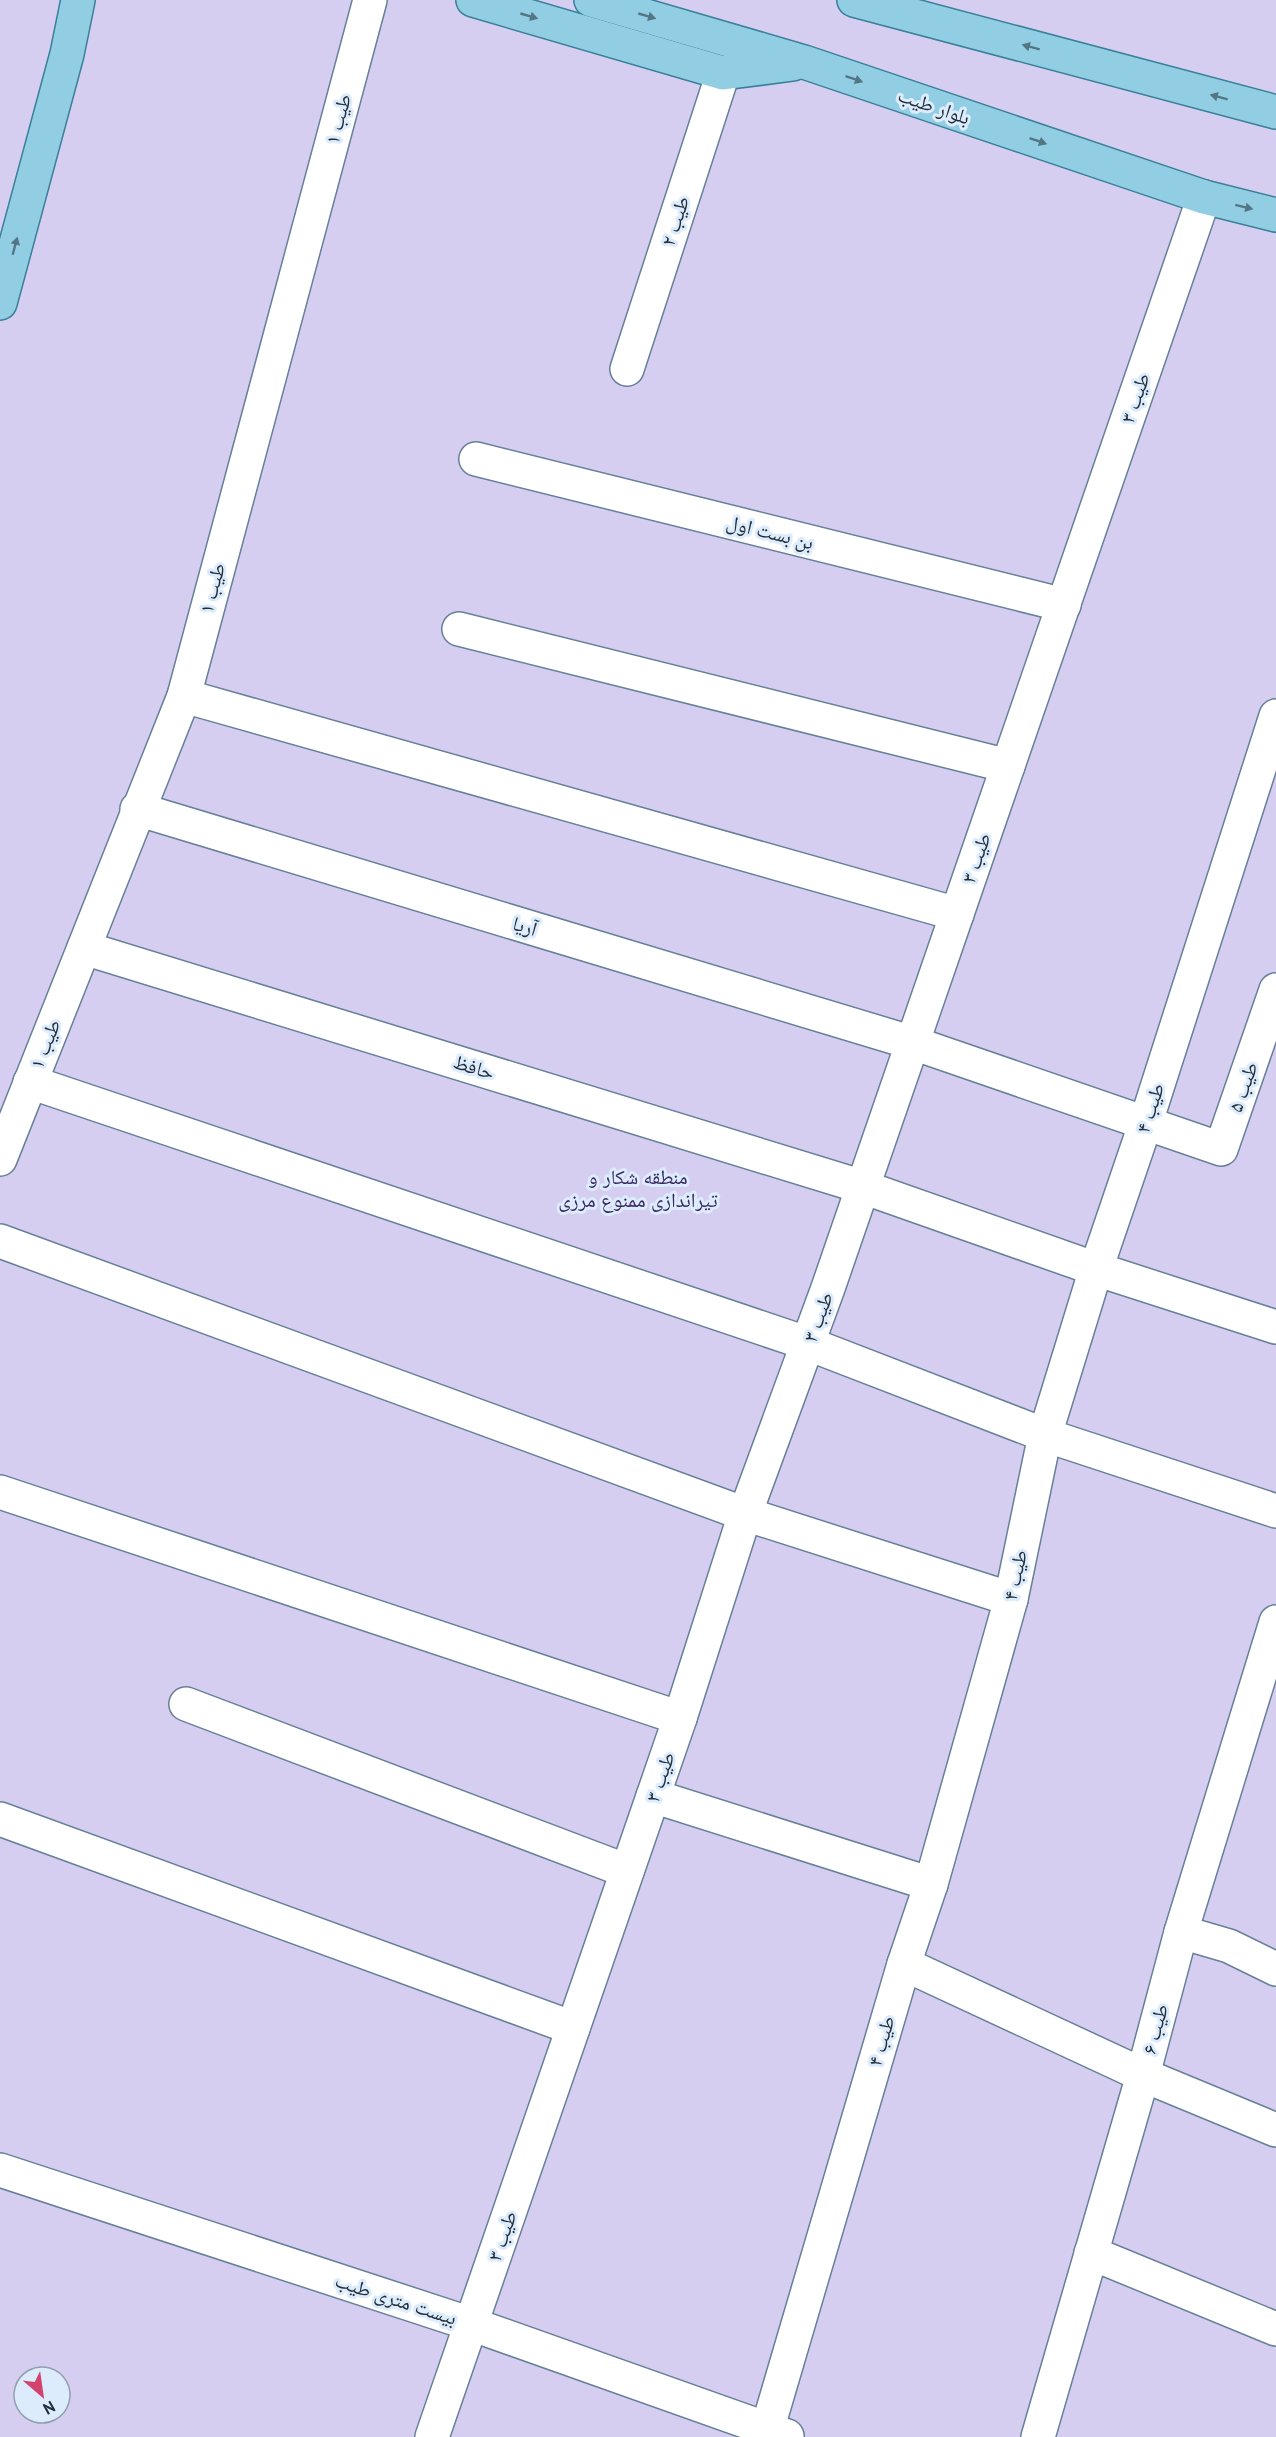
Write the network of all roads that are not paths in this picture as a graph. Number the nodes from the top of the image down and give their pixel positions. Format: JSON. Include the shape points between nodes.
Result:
{"nodes":[{"id":1,"x":78,"y":0,"type":"edge"},
{"id":2,"x":104,"y":0,"type":"edge"},
{"id":3,"x":370,"y":0,"type":"edge"},
{"id":4,"x":472,"y":0,"type":"edge"},
{"id":5,"x":591,"y":0,"type":"edge"},
{"id":6,"x":854,"y":0,"type":"edge"},
{"id":7,"x":67,"y":54,"type":"junction"},
{"id":8,"x":804,"y":62,"type":"junction"},
{"id":9,"x":723,"y":73,"type":"junction"},
{"id":10,"x":1276,"y":112,"type":"edge"},
{"id":11,"x":1204,"y":197,"type":"junction"},
{"id":12,"x":1276,"y":215,"type":"edge"},
{"id":13,"x":0,"y":303,"type":"edge"},
{"id":14,"x":627,"y":369,"type":"dead end"},
{"id":15,"x":476,"y":459,"type":"dead end"},
{"id":16,"x":1064,"y":605,"type":"junction"},
{"id":17,"x":459,"y":629,"type":"dead end"},
{"id":18,"x":184,"y":696,"type":"junction"},
{"id":19,"x":1276,"y":716,"type":"edge"},
{"id":20,"x":1008,"y":766,"type":"junction"},
{"id":21,"x":137,"y":809,"type":"junction"},
{"id":22,"x":957,"y":914,"type":"junction"},
{"id":23,"x":84,"y":948,"type":"junction"},
{"id":24,"x":1276,"y":990,"type":"edge"},
{"id":25,"x":913,"y":1042,"type":"junction"},
{"id":26,"x":30,"y":1082,"type":"junction"},
{"id":27,"x":1146,"y":1122,"type":"junction"},
{"id":28,"x":1221,"y":1149,"type":"joint"},
{"id":29,"x":0,"y":1159,"type":"edge"},
{"id":30,"x":863,"y":1187,"type":"junction"},
{"id":31,"x":0,"y":1241,"type":"edge"},
{"id":32,"x":1096,"y":1269,"type":"junction"},
{"id":33,"x":1276,"y":1327,"type":"edge"},
{"id":34,"x":809,"y":1344,"type":"junction"},
{"id":35,"x":1045,"y":1435,"type":"junction"},
{"id":36,"x":0,"y":1492,"type":"edge"},
{"id":37,"x":1276,"y":1511,"type":"edge"},
{"id":38,"x":745,"y":1514,"type":"junction"},
{"id":39,"x":1011,"y":1599,"type":"junction"},
{"id":40,"x":1276,"y":1622,"type":"edge"},
{"id":41,"x":186,"y":1704,"type":"dead end"},
{"id":42,"x":680,"y":1718,"type":"junction"},
{"id":43,"x":653,"y":1796,"type":"junction"},
{"id":44,"x":0,"y":1819,"type":"edge"},
{"id":45,"x":627,"y":1871,"type":"junction"},
{"id":46,"x":931,"y":1884,"type":"junction"},
{"id":47,"x":1181,"y":1932,"type":"junction"},
{"id":48,"x":904,"y":1964,"type":"junction"},
{"id":49,"x":1276,"y":1969,"type":"edge"},
{"id":50,"x":573,"y":2028,"type":"junction"},
{"id":51,"x":1143,"y":2075,"type":"junction"},
{"id":52,"x":1276,"y":2130,"type":"edge"},
{"id":53,"x":0,"y":2170,"type":"edge"},
{"id":54,"x":1091,"y":2253,"type":"junction"},
{"id":55,"x":471,"y":2324,"type":"junction"},
{"id":56,"x":1276,"y":2329,"type":"edge"},
{"id":57,"x":774,"y":2434,"type":"edge"},
{"id":58,"x":432,"y":2437,"type":"edge"},
{"id":59,"x":1038,"y":2437,"type":"edge"}],
"edges":[{"from":1,"to":7,"type":"main road"},
{"from":2,"to":7,"type":"main road"},
{"from":3,"to":18,"type":"street","name":"طیب ۱"},
{"from":4,"to":9,"type":"main road","one_way":true},
{"from":5,"to":8,"type":"main road","name":"بلوار طیب","one_way":true},
{"from":10,"to":6,"type":"main road","one_way":true},
{"from":13,"to":7,"type":"main road","one_way":true},
{"from":8,"to":9,"type":"main road"},
{"from":8,"to":11,"type":"main road","name":"بلوار طیب","one_way":true},
{"from":9,"to":14,"type":"street","name":"طیب ۲"},
{"from":11,"to":12,"type":"main road","name":"بلوار طیب","one_way":true},
{"from":11,"to":16,"type":"street","name":"طیب ۳"},
{"from":15,"to":16,"type":"street","name":"بن بست اول"},
{"from":16,"to":20,"type":"street","name":"طیب ۳"},
{"from":17,"to":20,"type":"street"},
{"from":18,"to":21,"type":"street","name":"طیب ۱"},
{"from":18,"to":22,"type":"street"},
{"from":19,"to":27,"type":"street","name":"طیب ۴"},
{"from":20,"to":22,"type":"street","name":"طیب ۳"},
{"from":21,"to":23,"type":"street","name":"طیب ۱"},
{"from":21,"to":25,"type":"street","name":"آریا"},
{"from":22,"to":25,"type":"street","name":"طیب ۳"},
{"from":23,"to":26,"type":"street","name":"طیب ۱"},
{"from":23,"to":30,"type":"street","name":"حافظ"},
{"from":24,"to":28,"type":"street","name":"طیب ۵"},
{"from":25,"to":27,"type":"street","name":"آریا"},
{"from":25,"to":30,"type":"street","name":"طیب ۳"},
{"from":26,"to":29,"type":"street","name":"طیب ۱"},
{"from":26,"to":34,"type":"street"},
{"from":27,"to":28,"type":"street","name":"آریا"},
{"from":27,"to":32,"type":"street","name":"طیب ۴"},
{"from":30,"to":32,"type":"street","name":"حافظ"},
{"from":30,"to":34,"type":"street","name":"طیب ۳"},
{"from":31,"to":38,"type":"street"},
{"from":32,"to":33,"type":"street","name":"حافظ"},
{"from":32,"to":35,"type":"street","name":"طیب ۴"},
{"from":34,"to":35,"type":"street"},
{"from":34,"to":38,"type":"street","name":"طیب ۳"},
{"from":35,"to":37,"type":"street"},
{"from":35,"to":39,"type":"street","name":"طیب ۴"},
{"from":36,"to":42,"type":"street"},
{"from":38,"to":39,"type":"street"},
{"from":38,"to":42,"type":"street","name":"طیب ۳"},
{"from":39,"to":46,"type":"street","name":"طیب ۴"},
{"from":40,"to":47,"type":"street","name":"طیب ۶"},
{"from":41,"to":45,"type":"street"},
{"from":42,"to":43,"type":"street","name":"طیب ۳"},
{"from":43,"to":45,"type":"street","name":"طیب ۳"},
{"from":43,"to":46,"type":"street"},
{"from":44,"to":50,"type":"street"},
{"from":45,"to":50,"type":"street","name":"طیب ۳"},
{"from":46,"to":48,"type":"street","name":"طیب ۴"},
{"from":47,"to":49,"type":"street","via":[[1229,1946]]},
{"from":47,"to":51,"type":"street","name":"طیب ۶"},
{"from":48,"to":51,"type":"street"},
{"from":48,"to":57,"type":"street","name":"طیب ۴"},
{"from":50,"to":55,"type":"street","name":"طیب ۳"},
{"from":51,"to":52,"type":"street"},
{"from":51,"to":54,"type":"street","name":"طیب ۶"},
{"from":53,"to":55,"type":"street","name":"بیست متری طیب"},
{"from":54,"to":56,"type":"street"},
{"from":54,"to":59,"type":"street","name":"طیب ۶"},
{"from":55,"to":57,"type":"street","name":"بیست متری طیب"},
{"from":55,"to":58,"type":"street","name":"طیب ۳"}]}
